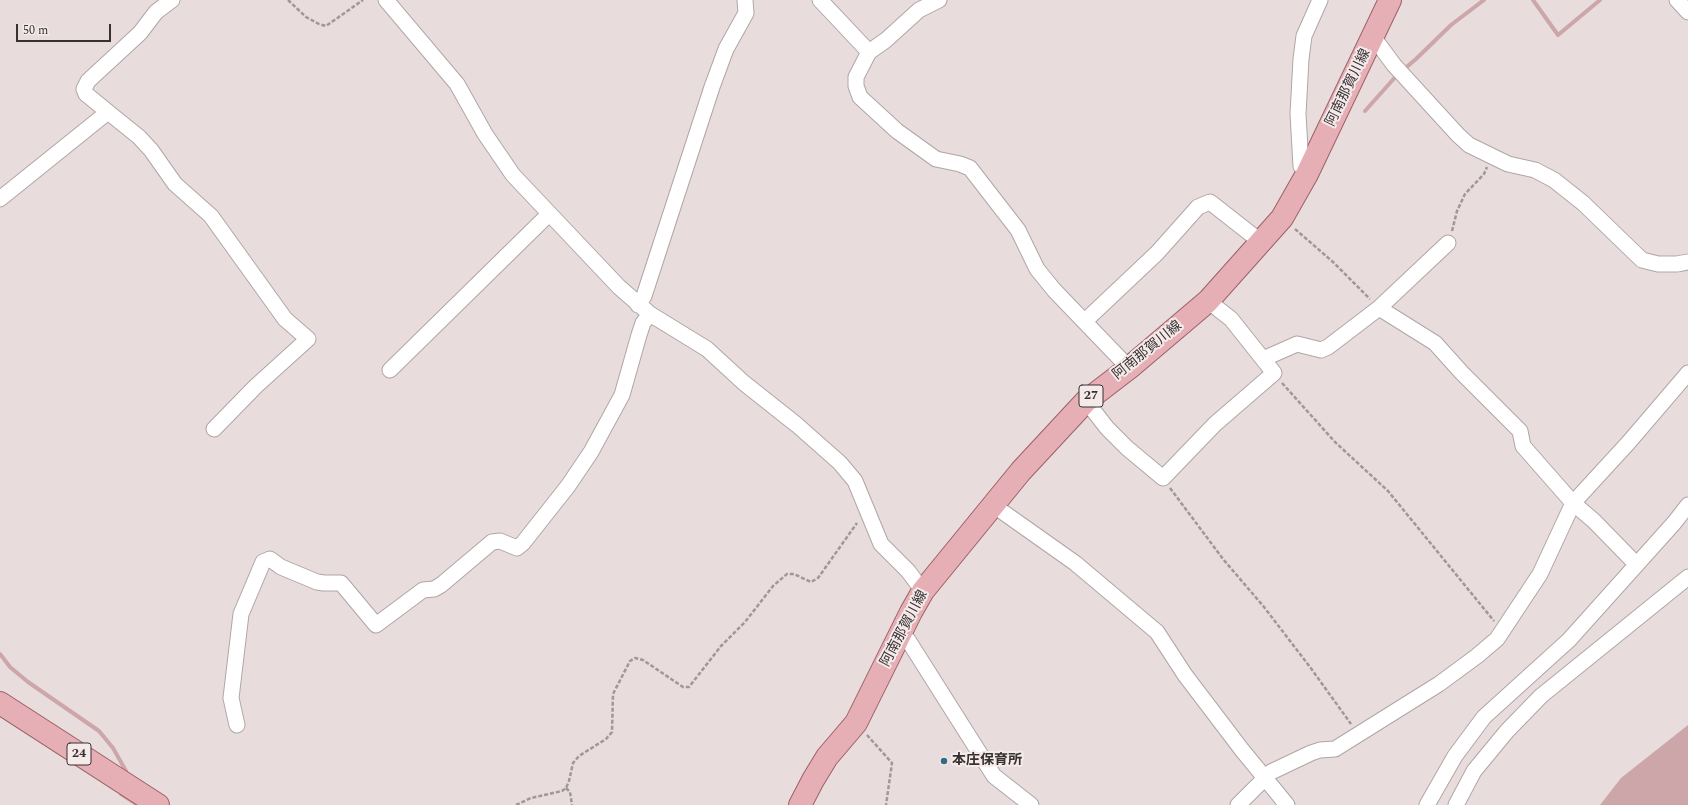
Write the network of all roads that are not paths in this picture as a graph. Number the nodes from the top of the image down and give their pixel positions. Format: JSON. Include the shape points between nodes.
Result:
{"nodes":[{"id":1,"x":172,"y":0,"type":"edge"},
{"id":2,"x":386,"y":0,"type":"edge"},
{"id":3,"x":745,"y":0,"type":"edge"},
{"id":4,"x":820,"y":0,"type":"edge"},
{"id":5,"x":939,"y":0,"type":"edge"},
{"id":6,"x":1320,"y":0,"type":"edge"},
{"id":7,"x":1390,"y":0,"type":"edge"},
{"id":8,"x":1677,"y":0,"type":"edge"},
{"id":9,"x":1688,"y":12,"type":"edge"},
{"id":10,"x":1372,"y":39,"type":"junction"},
{"id":11,"x":869,"y":52,"type":"junction"},
{"id":12,"x":108,"y":112,"type":"junction"},
{"id":13,"x":1307,"y":174,"type":"junction"},
{"id":14,"x":0,"y":199,"type":"edge"},
{"id":15,"x":549,"y":214,"type":"junction"},
{"id":16,"x":1261,"y":242,"type":"junction"},
{"id":17,"x":1448,"y":243,"type":"road end"},
{"id":18,"x":1688,"y":262,"type":"edge"},
{"id":19,"x":1208,"y":301,"type":"junction"},
{"id":20,"x":638,"y":304,"type":"junction"},
{"id":21,"x":1380,"y":308,"type":"junction"},
{"id":22,"x":650,"y":314,"type":"junction"},
{"id":23,"x":1085,"y":321,"type":"junction"},
{"id":24,"x":1263,"y":359,"type":"junction"},
{"id":25,"x":1129,"y":368,"type":"junction"},
{"id":26,"x":390,"y":370,"type":"dead end"},
{"id":27,"x":1688,"y":373,"type":"edge"},
{"id":28,"x":1086,"y":400,"type":"junction"},
{"id":29,"x":214,"y":429,"type":"dead end"},
{"id":30,"x":1573,"y":502,"type":"junction"},
{"id":31,"x":993,"y":505,"type":"junction"},
{"id":32,"x":1688,"y":505,"type":"edge"},
{"id":33,"x":1636,"y":564,"type":"junction"},
{"id":34,"x":1688,"y":577,"type":"edge"},
{"id":35,"x":923,"y":591,"type":"junction"},
{"id":36,"x":900,"y":636,"type":"junction"},
{"id":37,"x":0,"y":703,"type":"edge"},
{"id":38,"x":238,"y":725,"type":"dead end"},
{"id":39,"x":1265,"y":778,"type":"junction"},
{"id":40,"x":158,"y":805,"type":"edge"},
{"id":41,"x":800,"y":805,"type":"edge"},
{"id":42,"x":1031,"y":805,"type":"edge"},
{"id":43,"x":1238,"y":805,"type":"edge"},
{"id":44,"x":1287,"y":805,"type":"edge"},
{"id":45,"x":1427,"y":805,"type":"edge"},
{"id":46,"x":1456,"y":805,"type":"edge"}],
"edges":[{"from":1,"to":12,"type":"street","via":[[156,12],[140,33],[88,81],[84,89],[86,94]]},
{"from":2,"to":15,"type":"street","via":[[457,84],[512,175]]},
{"from":3,"to":20,"type":"street","via":[[746,13],[726,49],[644,296]]},
{"from":4,"to":11,"type":"street"},
{"from":5,"to":11,"type":"street","via":[[919,10]]},
{"from":6,"to":13,"type":"street","via":[[1304,36],[1301,60],[1298,114],[1301,166]]},
{"from":7,"to":10,"type":"main road","name":"阿南那賀川線","number":"27"},
{"from":8,"to":9,"type":"street"},
{"from":10,"to":13,"type":"main road","name":"阿南那賀川線","number":"27"},
{"from":10,"to":18,"type":"street","via":[[1469,145],[1508,164],[1535,170],[1554,180],[1583,203],[1642,260],[1665,264]]},
{"from":11,"to":23,"type":"street","via":[[856,77],[860,97],[897,131],[936,159],[970,168],[1018,230],[1037,269]]},
{"from":12,"to":14,"type":"street"},
{"from":12,"to":29,"type":"street","via":[[139,137],[175,184],[211,216],[285,319],[308,339],[256,386]]},
{"from":13,"to":16,"type":"main road","name":"阿南那賀川線","number":"27","via":[[1282,218]]},
{"from":15,"to":20,"type":"street"},
{"from":15,"to":26,"type":"street"},
{"from":16,"to":19,"type":"main road","name":"阿南那賀川線","number":"27"},
{"from":16,"to":23,"type":"street","via":[[1210,202],[1198,207],[1157,253]]},
{"from":17,"to":21,"type":"street"},
{"from":19,"to":24,"type":"street","via":[[1231,319]]},
{"from":19,"to":25,"type":"main road","name":"阿南那賀川線","number":"27"},
{"from":20,"to":22,"type":"street"},
{"from":21,"to":24,"type":"street","via":[[1328,347],[1321,350],[1297,344]]},
{"from":21,"to":30,"type":"street","via":[[1435,343],[1462,374],[1520,431],[1524,446]]},
{"from":22,"to":35,"type":"street","via":[[707,349],[840,463],[855,481],[881,544],[908,571]]},
{"from":22,"to":38,"type":"street","via":[[643,323],[622,395],[591,452],[568,486],[517,548],[500,541],[492,542],[442,585],[424,590],[376,625],[341,583],[317,582],[281,567],[270,559],[263,562],[241,614],[232,698]]},
{"from":23,"to":25,"type":"street"},
{"from":24,"to":28,"type":"street","via":[[1274,373],[1215,424],[1163,478],[1107,428]]},
{"from":25,"to":28,"type":"main road","name":"阿南那賀川線","number":"27"},
{"from":27,"to":30,"type":"street"},
{"from":28,"to":31,"type":"main road","name":"阿南那賀川線","number":"27"},
{"from":30,"to":33,"type":"street"},
{"from":30,"to":39,"type":"street","via":[[1540,574],[1497,639],[1439,684],[1335,749],[1311,753],[1271,772]]},
{"from":31,"to":35,"type":"main road","name":"阿南那賀川線","number":"27"},
{"from":31,"to":39,"type":"street","via":[[1075,563],[1156,632],[1185,675]]},
{"from":32,"to":33,"type":"street"},
{"from":33,"to":45,"type":"street","via":[[1569,640],[1484,717],[1455,756]]},
{"from":34,"to":46,"type":"street","via":[[1541,696],[1506,731],[1474,771]]},
{"from":35,"to":36,"type":"main road","name":"阿南那賀川線","number":"27"},
{"from":36,"to":41,"type":"main road","name":"阿南那賀川線","number":"27","via":[[856,723],[827,757]]},
{"from":36,"to":42,"type":"street","via":[[908,640],[994,776]]},
{"from":37,"to":40,"type":"main road","number":"24"},
{"from":39,"to":43,"type":"street"},
{"from":39,"to":44,"type":"street"}]}
